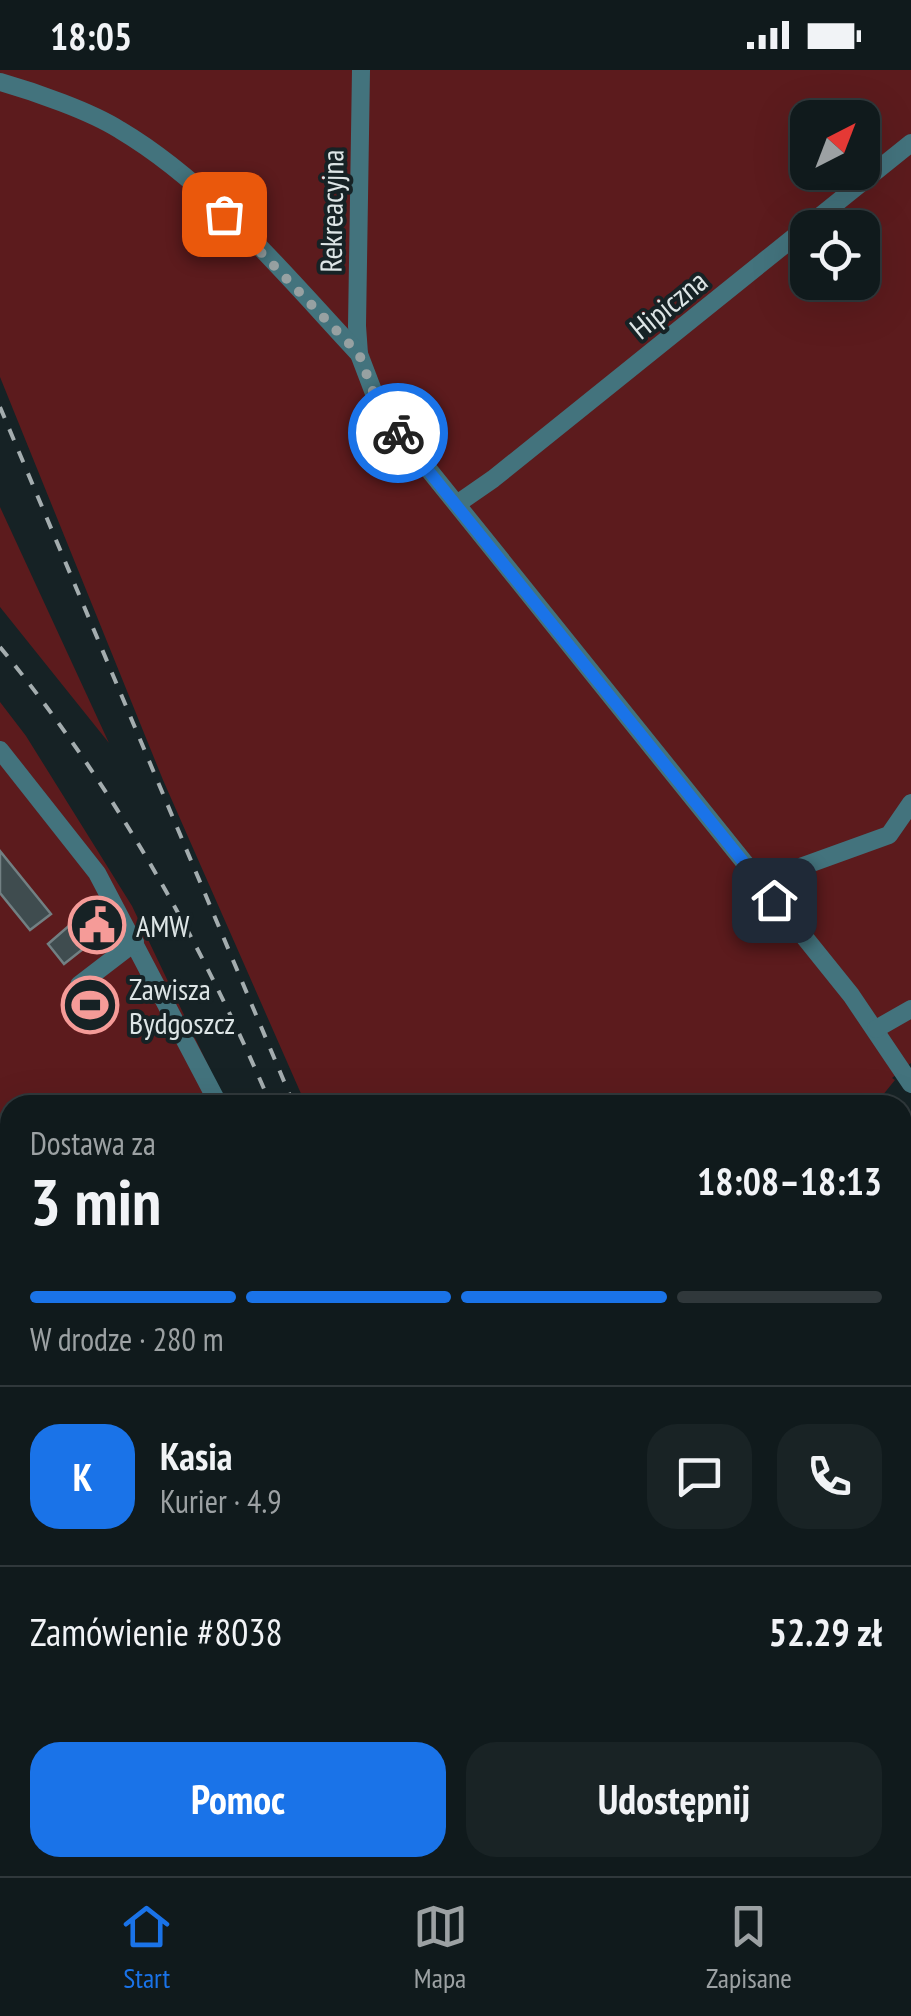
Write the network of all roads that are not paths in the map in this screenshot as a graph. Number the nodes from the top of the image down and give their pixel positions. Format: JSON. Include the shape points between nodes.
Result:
{"nodes":[{"id":1,"x":361,"y":70,"type":"edge"},
{"id":2,"x":0,"y":82,"type":"edge"},
{"id":3,"x":911,"y":144,"type":"edge"},
{"id":4,"x":359,"y":354,"type":"junction"},
{"id":5,"x":457,"y":504,"type":"junction"},
{"id":6,"x":0,"y":750,"type":"edge"},
{"id":7,"x":911,"y":803,"type":"edge"},
{"id":8,"x":759,"y":882,"type":"junction"},
{"id":9,"x":135,"y":942,"type":"junction"},
{"id":10,"x":79,"y":985,"type":"dead end"},
{"id":11,"x":911,"y":1010,"type":"edge"},
{"id":12,"x":878,"y":1031,"type":"junction"},
{"id":13,"x":911,"y":1062,"type":"edge"},
{"id":14,"x":911,"y":1084,"type":"edge"},
{"id":15,"x":214,"y":1095,"type":"edge"}],
"edges":[{"from":1,"to":4,"type":"street","name":"Rekreacyjna"},
{"from":2,"to":4,"type":"street","name":"Rekreacyjna","via":[[118,128],[171,166]]},
{"from":3,"to":5,"type":"street","name":"Hipiczna"},
{"from":4,"to":5,"type":"street","name":"Rekreacyjna","via":[[380,410]]},
{"from":5,"to":8,"type":"street","name":"Rekreacyjna"},
{"from":6,"to":9,"type":"street","via":[[97,874]]},
{"from":7,"to":8,"type":"street","via":[[889,835]]},
{"from":8,"to":12,"type":"street","name":"Rekreacyjna"},
{"from":9,"to":10,"type":"street"},
{"from":9,"to":15,"type":"street"},
{"from":11,"to":12,"type":"street"},
{"from":12,"to":13,"type":"street","name":"Rekreacyjna"},
{"from":12,"to":14,"type":"street","name":"Rekreacyjna"}]}
